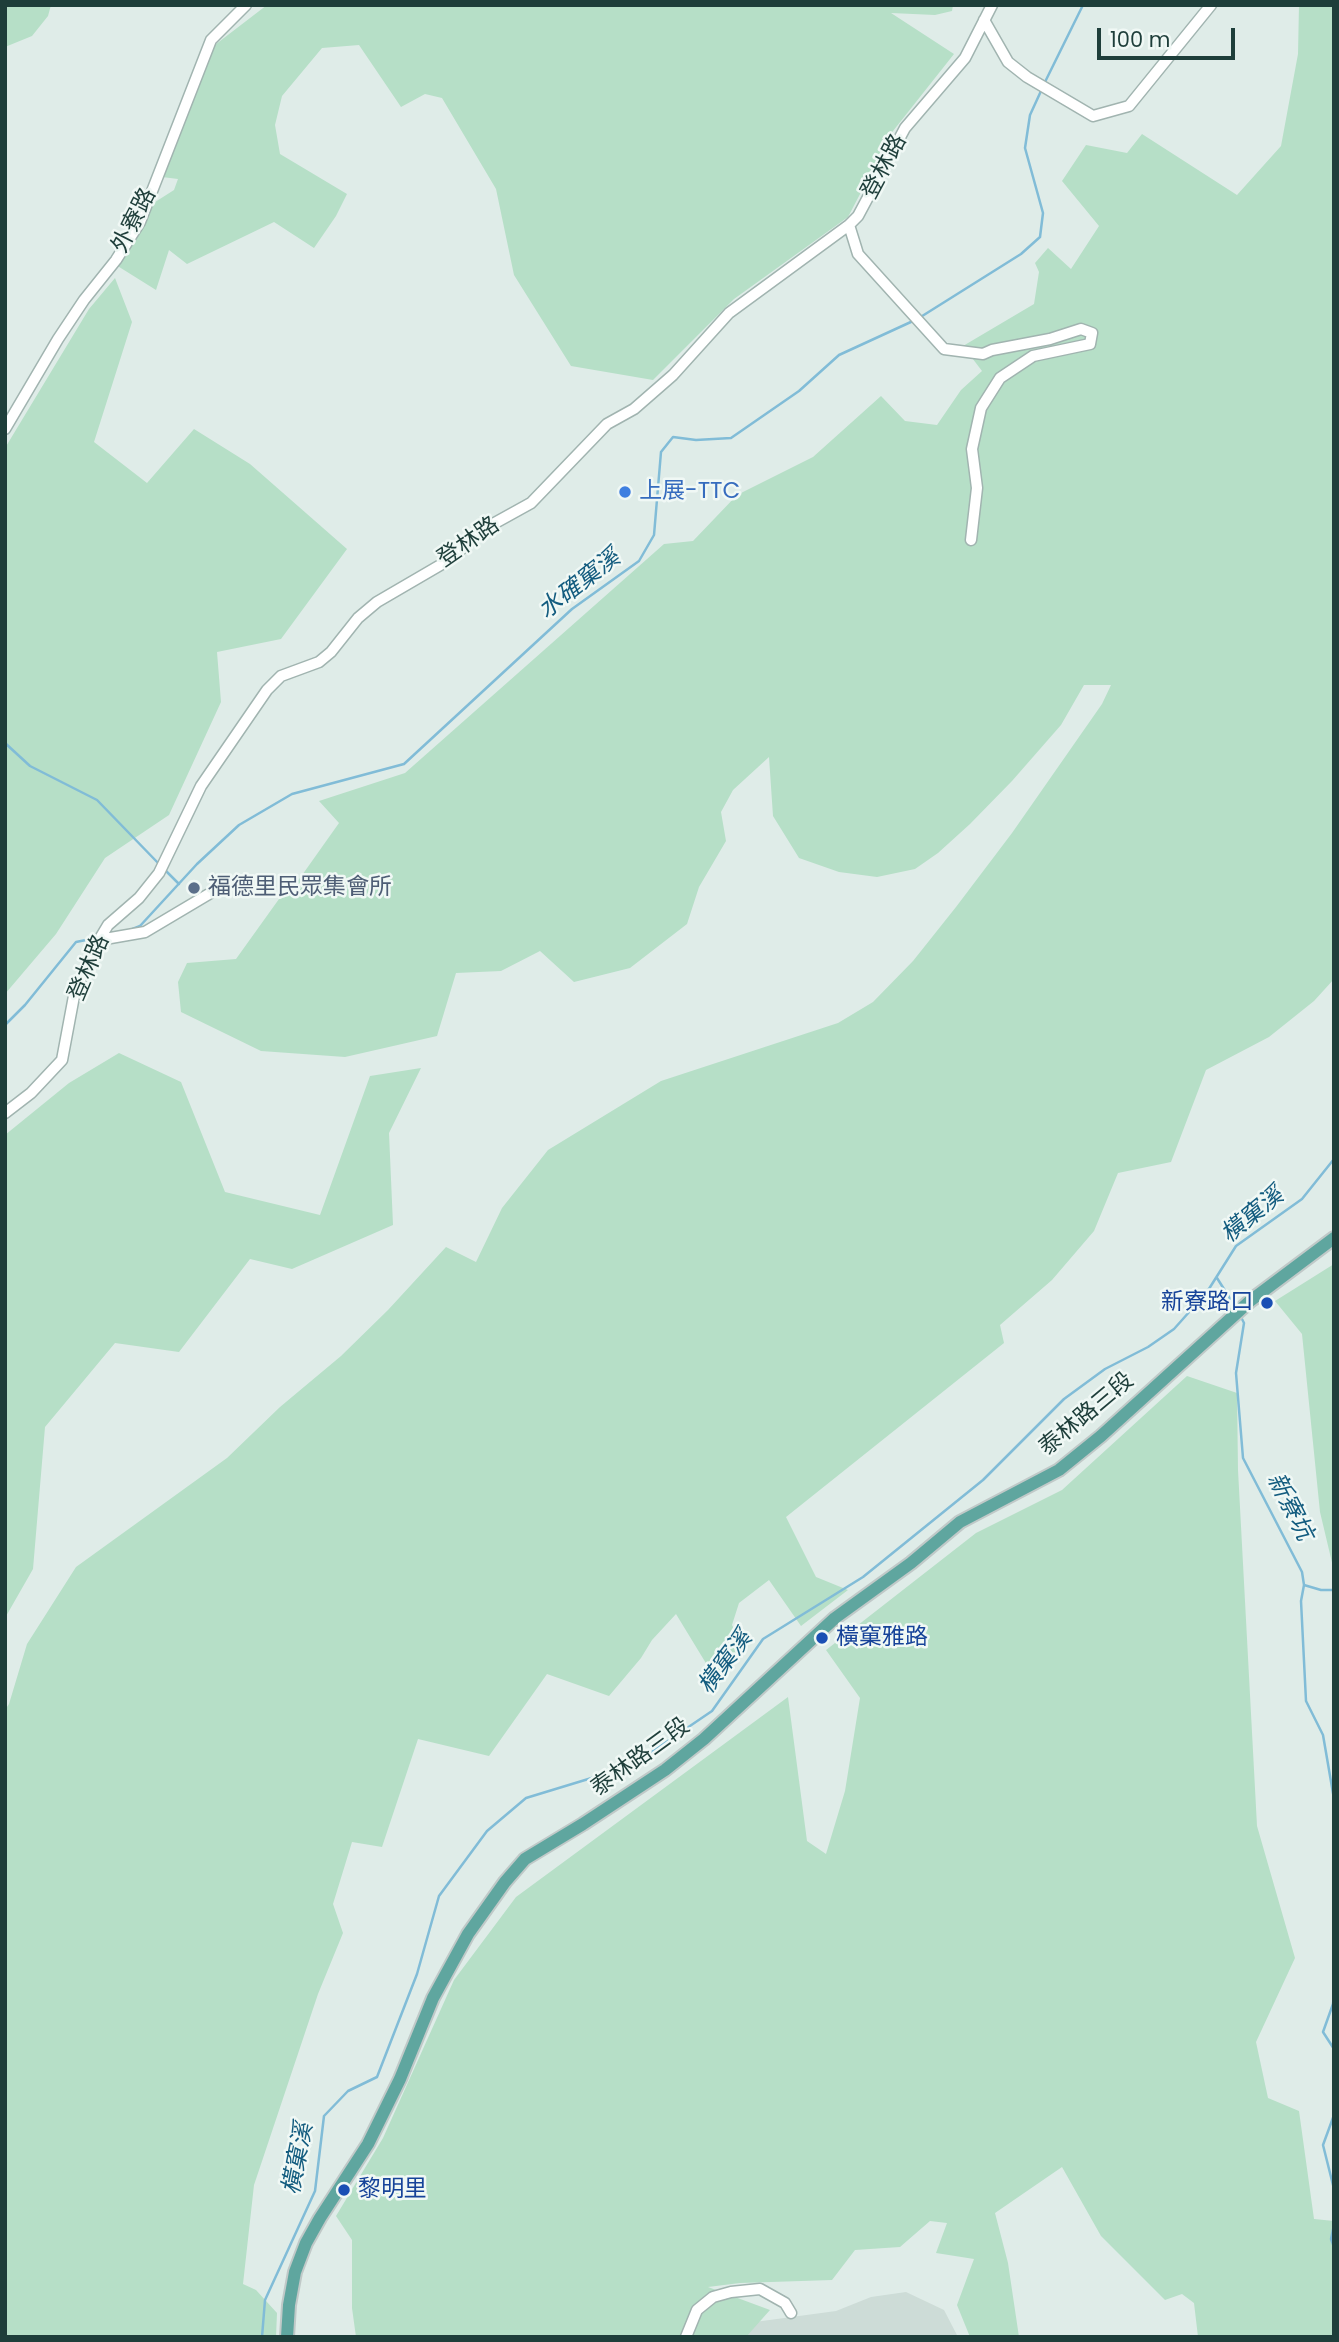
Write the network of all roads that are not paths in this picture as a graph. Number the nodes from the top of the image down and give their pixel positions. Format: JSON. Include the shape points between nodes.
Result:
{"nodes":[{"id":1,"x":246,"y":5,"type":"edge"},
{"id":2,"x":992,"y":5,"type":"edge"},
{"id":3,"x":1211,"y":5,"type":"edge"},
{"id":4,"x":984,"y":20,"type":"junction"},
{"id":5,"x":849,"y":225,"type":"junction"},
{"id":6,"x":5,"y":429,"type":"edge"},
{"id":7,"x":971,"y":540,"type":"dead end"},
{"id":8,"x":219,"y":888,"type":"dead end"},
{"id":9,"x":102,"y":935,"type":"junction"},
{"id":10,"x":5,"y":1112,"type":"edge"},
{"id":11,"x":1334,"y":1238,"type":"edge"},
{"id":12,"x":791,"y":2313,"type":"dead end"},
{"id":13,"x":287,"y":2337,"type":"edge"},
{"id":14,"x":686,"y":2337,"type":"edge"}],
"edges":[{"from":1,"to":6,"type":"street","name":"外寮路","via":[[211,40],[139,222],[58,339]]},
{"from":2,"to":4,"type":"street","name":"登林路"},
{"from":3,"to":4,"type":"street","via":[[1129,107],[1093,116],[1008,62]]},
{"from":4,"to":5,"type":"street","name":"登林路","via":[[965,58],[897,140],[878,181]]},
{"from":5,"to":7,"type":"street","via":[[858,254],[944,349],[983,354],[1080,329],[1092,333],[1090,344],[1033,356],[1000,377],[981,408],[972,449],[977,488]]},
{"from":5,"to":9,"type":"street","name":"登林路","via":[[729,313],[673,375],[634,409],[607,424],[531,503],[484,529],[449,560],[377,603],[319,662],[281,676],[201,786],[159,873]]},
{"from":8,"to":9,"type":"street","via":[[145,932]]},
{"from":9,"to":10,"type":"street","name":"登林路","via":[[74,996],[62,1060],[31,1094]]},
{"from":11,"to":13,"type":"main road","name":"泰林路三段","via":[[1227,1320],[1059,1470],[960,1522],[835,1618],[665,1770],[525,1859],[468,1934],[433,1998],[380,2121],[306,2244],[295,2272]]},
{"from":12,"to":14,"type":"street","via":[[785,2303],[760,2289],[731,2292],[713,2297],[697,2311]]}]}
